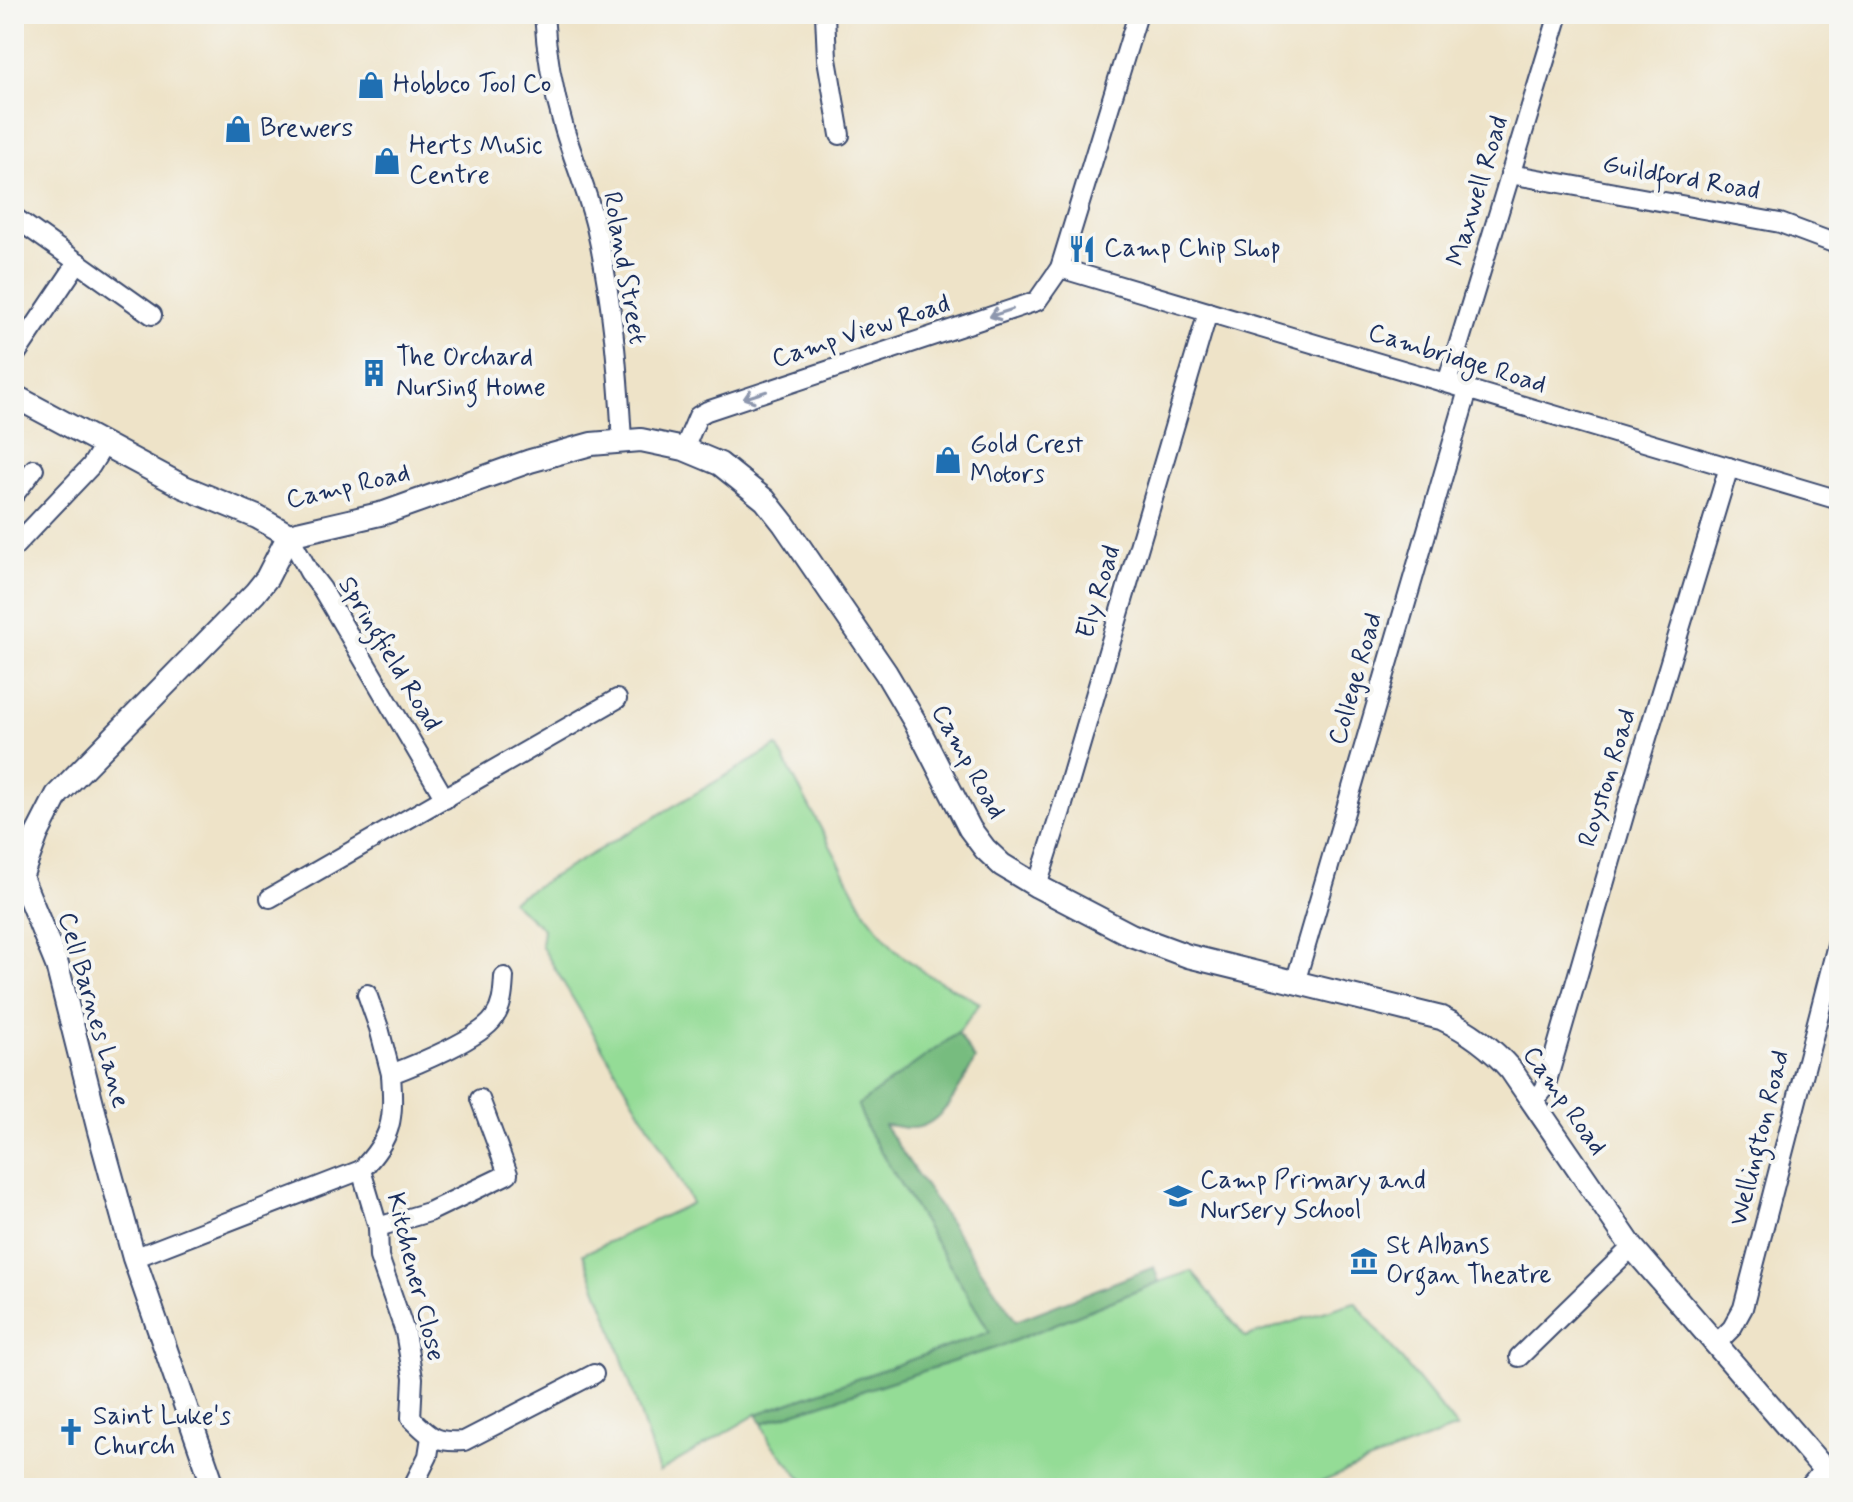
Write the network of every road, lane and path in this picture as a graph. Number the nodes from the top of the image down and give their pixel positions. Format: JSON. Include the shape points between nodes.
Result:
{"nodes":[{"id":1,"x":544,"y":14,"type":"edge"},
{"id":2,"x":825,"y":14,"type":"edge"},
{"id":3,"x":1138,"y":14,"type":"edge"},
{"id":4,"x":1559,"y":14,"type":"edge"},
{"id":5,"x":840,"y":135,"type":"dead end"},
{"id":6,"x":1510,"y":174,"type":"junction"},
{"id":7,"x":14,"y":217,"type":"edge"},
{"id":8,"x":1839,"y":245,"type":"edge"},
{"id":9,"x":78,"y":262,"type":"junction"},
{"id":10,"x":1060,"y":268,"type":"junction"},
{"id":11,"x":1208,"y":312,"type":"junction"},
{"id":12,"x":152,"y":315,"type":"dead end"},
{"id":13,"x":14,"y":357,"type":"edge"},
{"id":14,"x":1447,"y":383,"type":"junction"},
{"id":15,"x":1468,"y":390,"type":"junction"},
{"id":16,"x":14,"y":396,"type":"edge"},
{"id":17,"x":622,"y":440,"type":"junction"},
{"id":18,"x":104,"y":445,"type":"junction"},
{"id":19,"x":684,"y":449,"type":"junction"},
{"id":20,"x":1729,"y":467,"type":"junction"},
{"id":21,"x":34,"y":469,"type":"dead end"},
{"id":22,"x":14,"y":495,"type":"edge"},
{"id":23,"x":1839,"y":500,"type":"edge"},
{"id":24,"x":289,"y":535,"type":"junction"},
{"id":25,"x":14,"y":547,"type":"edge"},
{"id":26,"x":617,"y":699,"type":"dead end"},
{"id":27,"x":445,"y":799,"type":"junction"},
{"id":28,"x":17,"y":876,"type":"edge"},
{"id":29,"x":1037,"y":886,"type":"junction"},
{"id":30,"x":270,"y":898,"type":"dead end"},
{"id":31,"x":1839,"y":937,"type":"edge"},
{"id":32,"x":504,"y":977,"type":"dead end"},
{"id":33,"x":1295,"y":983,"type":"junction"},
{"id":34,"x":367,"y":994,"type":"dead end"},
{"id":35,"x":391,"y":1074,"type":"junction"},
{"id":36,"x":480,"y":1099,"type":"dead end"},
{"id":37,"x":1530,"y":1099,"type":"junction"},
{"id":38,"x":361,"y":1170,"type":"junction"},
{"id":39,"x":378,"y":1227,"type":"junction"},
{"id":40,"x":1632,"y":1247,"type":"junction"},
{"id":41,"x":134,"y":1258,"type":"junction"},
{"id":42,"x":1716,"y":1344,"type":"junction"},
{"id":43,"x":1519,"y":1357,"type":"dead end"},
{"id":44,"x":594,"y":1374,"type":"dead end"},
{"id":45,"x":431,"y":1437,"type":"junction"},
{"id":46,"x":1832,"y":1476,"type":"edge"},
{"id":47,"x":214,"y":1488,"type":"edge"},
{"id":48,"x":412,"y":1488,"type":"edge"},
{"id":49,"x":1808,"y":1488,"type":"edge"}],
"edges":[{"from":1,"to":17,"type":"street","name":"Roland Street","via":[[553,86],[596,226]]},
{"from":2,"to":5,"type":"street"},
{"from":3,"to":10,"type":"street","name":"Camp View Road"},
{"from":4,"to":6,"type":"street","name":"Maxwell Road"},
{"from":6,"to":8,"type":"street","name":"Guildford Road","via":[[1780,223]]},
{"from":6,"to":14,"type":"street","name":"Maxwell Road"},
{"from":7,"to":9,"type":"street"},
{"from":9,"to":12,"type":"street"},
{"from":9,"to":13,"type":"street"},
{"from":10,"to":11,"type":"street","name":"Cambridge Road"},
{"from":10,"to":19,"type":"street","name":"Camp View Road","one_way":true,"via":[[1037,301],[707,411],[698,416]]},
{"from":11,"to":14,"type":"street","name":"Cambridge Road"},
{"from":11,"to":29,"type":"street","name":"Ely Road"},
{"from":14,"to":15,"type":"street","name":"Cambridge Road"},
{"from":15,"to":20,"type":"street","name":"Cambridge Road"},
{"from":15,"to":33,"type":"street","name":"College Road"},
{"from":16,"to":18,"type":"street","name":"Camp Road"},
{"from":17,"to":19,"type":"street","name":"Camp Road"},
{"from":17,"to":24,"type":"street","name":"Camp Road","via":[[530,461],[384,513]]},
{"from":18,"to":24,"type":"street","name":"Camp Road"},
{"from":18,"to":25,"type":"street","via":[[91,466]]},
{"from":19,"to":29,"type":"street","name":"Camp Road","via":[[720,464],[765,500],[886,673],[970,829],[1002,865]]},
{"from":20,"to":23,"type":"street","name":"Cambridge Road"},
{"from":20,"to":37,"type":"street","name":"Royston Road","via":[[1545,1088]]},
{"from":21,"to":22,"type":"street"},
{"from":24,"to":27,"type":"street","name":"Springfield Road"},
{"from":24,"to":28,"type":"street","name":"Cell Barnes Lane","via":[[255,593],[57,795]]},
{"from":26,"to":27,"type":"street"},
{"from":27,"to":30,"type":"street"},
{"from":28,"to":41,"type":"street","name":"Cell Barnes Lane","via":[[57,965]]},
{"from":29,"to":33,"type":"street","name":"Camp Road","via":[[1131,935],[1188,956]]},
{"from":31,"to":42,"type":"street","name":"Wellington Road","via":[[1743,1308]]},
{"from":32,"to":35,"type":"street","via":[[503,1001],[479,1033]]},
{"from":33,"to":37,"type":"street","name":"Camp Road","via":[[1423,1013],[1462,1028],[1497,1054]]},
{"from":34,"to":35,"type":"street"},
{"from":35,"to":38,"type":"street","via":[[387,1135]]},
{"from":36,"to":39,"type":"street","via":[[508,1174],[429,1212]]},
{"from":37,"to":40,"type":"street","name":"Camp Road"},
{"from":38,"to":39,"type":"street","name":"Kitchener Close"},
{"from":38,"to":41,"type":"street"},
{"from":39,"to":45,"type":"street","name":"Kitchener Close","via":[[379,1257],[408,1348],[411,1418]]},
{"from":40,"to":42,"type":"street","name":"Camp Road"},
{"from":40,"to":43,"type":"street"},
{"from":41,"to":47,"type":"street","name":"Cell Barnes Lane"},
{"from":42,"to":46,"type":"street","name":"Camp Road"},
{"from":44,"to":45,"type":"street","via":[[464,1441]]},
{"from":45,"to":48,"type":"street"},
{"from":46,"to":49,"type":"street"}]}
